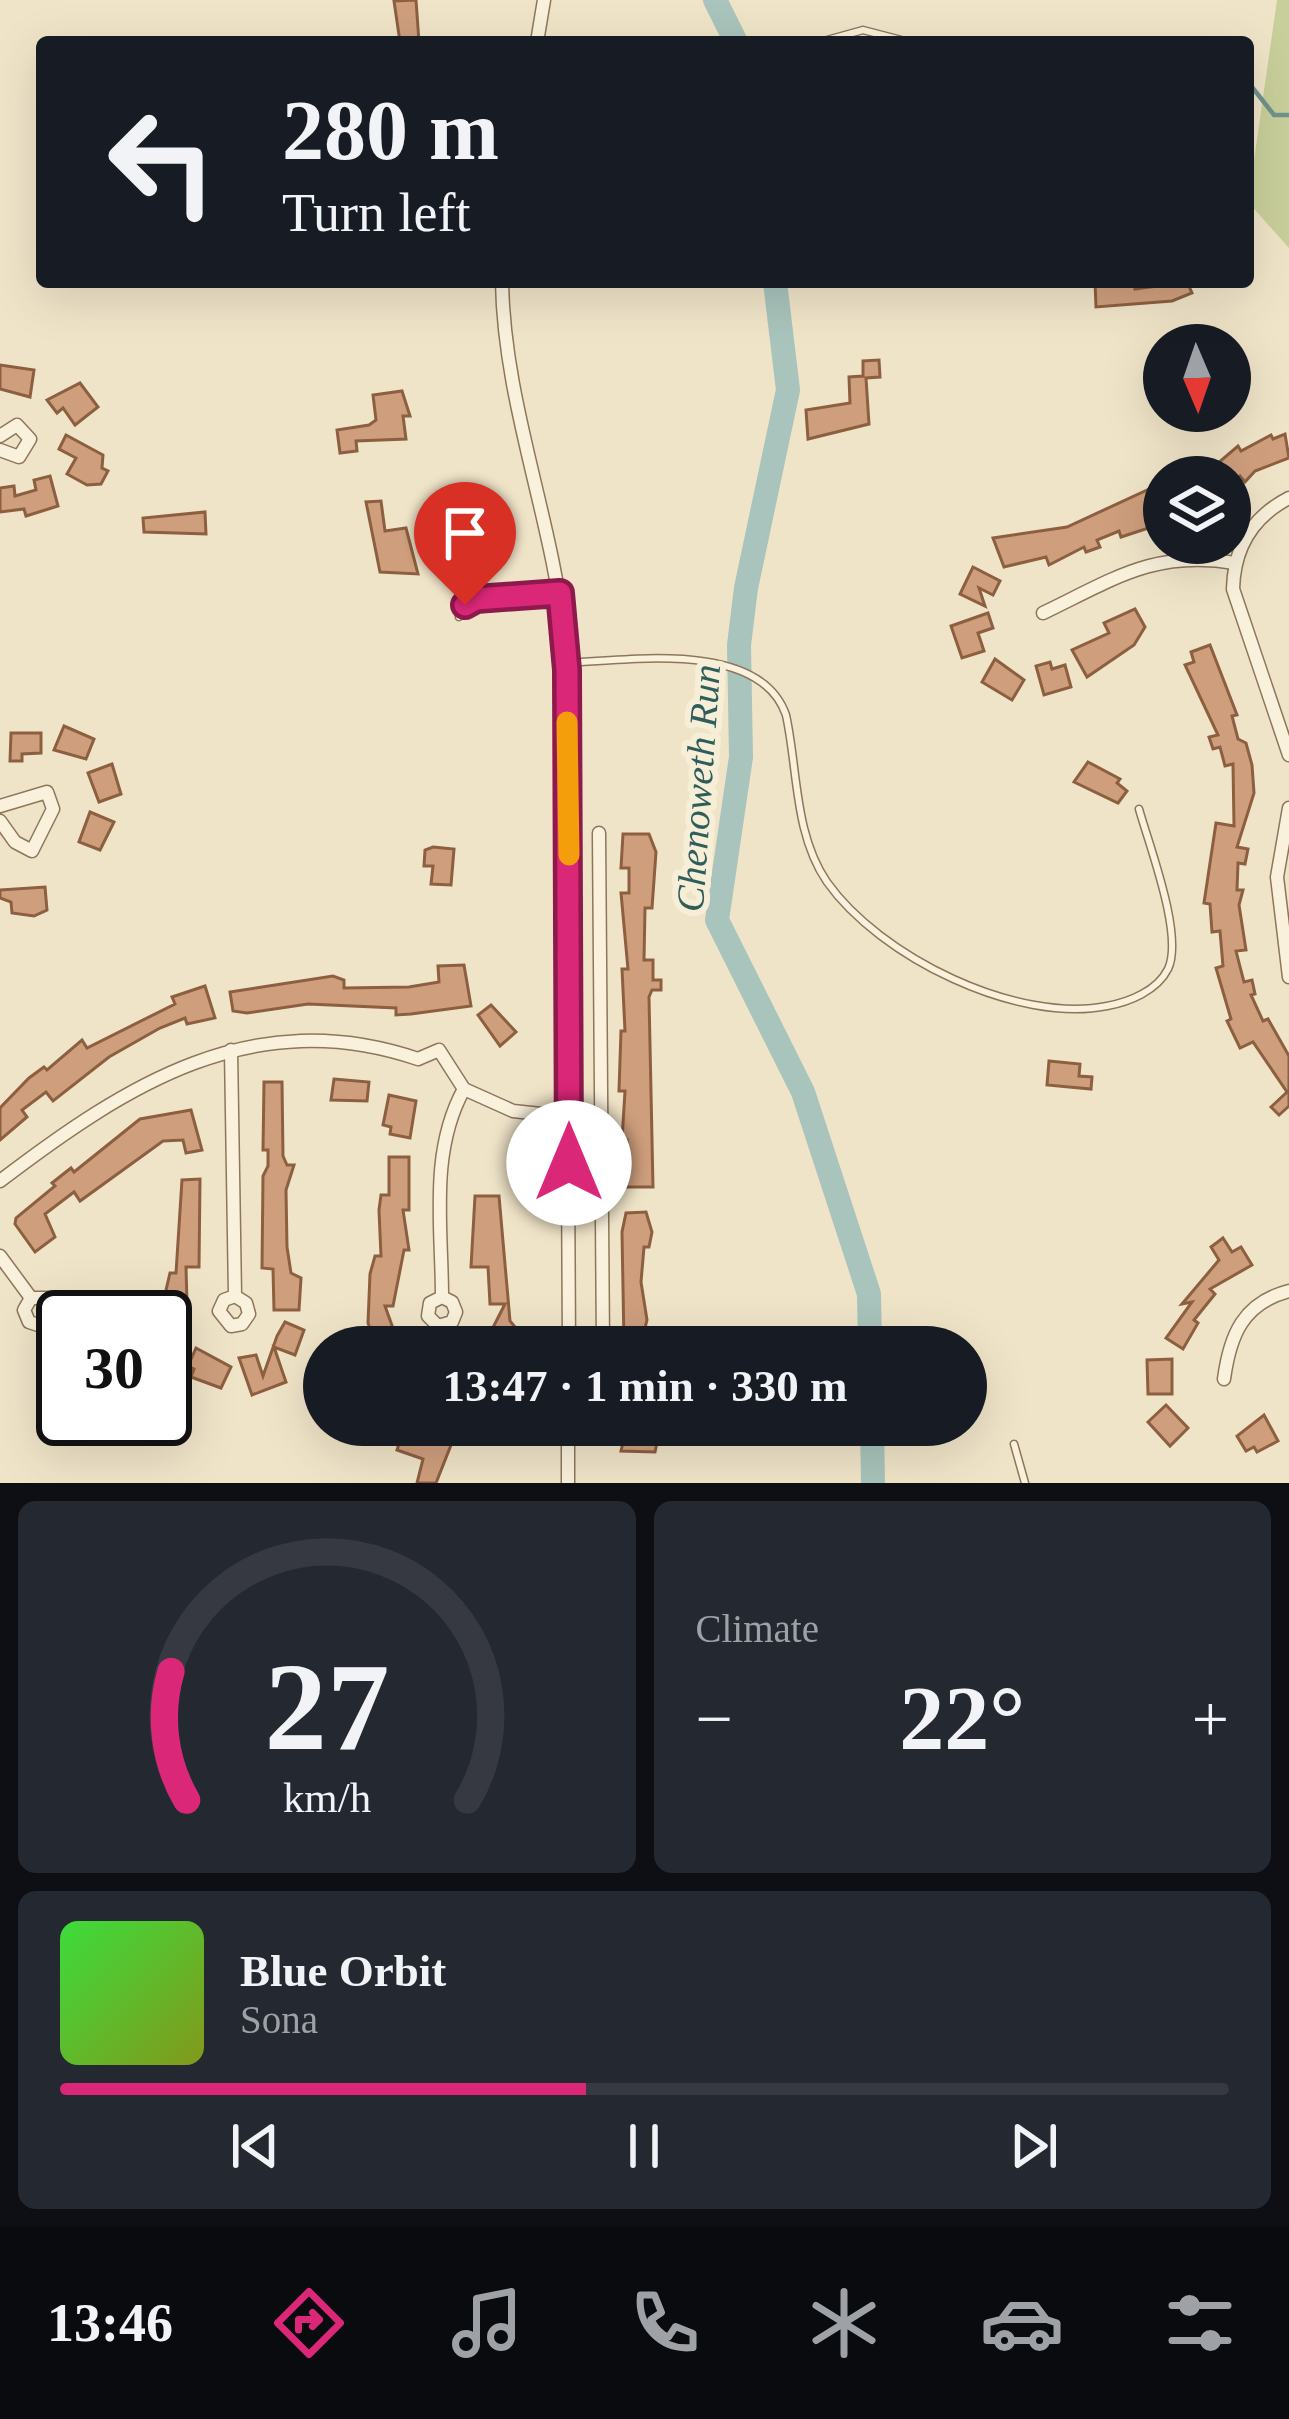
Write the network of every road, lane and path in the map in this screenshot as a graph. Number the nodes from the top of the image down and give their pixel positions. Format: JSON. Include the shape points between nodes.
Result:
{"nodes":[{"id":1,"x":544,"y":0,"type":"edge"},
{"id":2,"x":538,"y":36,"type":"edge"},
{"id":3,"x":842,"y":36,"type":"edge"},
{"id":4,"x":886,"y":36,"type":"edge"},
{"id":5,"x":503,"y":288,"type":"edge"},
{"id":6,"x":0,"y":436,"type":"edge"},
{"id":7,"x":0,"y":450,"type":"edge"},
{"id":8,"x":1289,"y":498,"type":"edge"},
{"id":9,"x":1251,"y":532,"type":"edge"},
{"id":10,"x":1146,"y":564,"type":"edge"},
{"id":11,"x":1235,"y":564,"type":"edge"},
{"id":12,"x":560,"y":593,"type":"junction"},
{"id":13,"x":1042,"y":613,"type":"dead end"},
{"id":14,"x":459,"y":617,"type":"dead end"},
{"id":15,"x":566,"y":663,"type":"junction"},
{"id":16,"x":1289,"y":755,"type":"edge"},
{"id":17,"x":0,"y":806,"type":"edge"},
{"id":18,"x":1289,"y":808,"type":"edge"},
{"id":19,"x":1139,"y":809,"type":"dead end"},
{"id":20,"x":0,"y":821,"type":"edge"},
{"id":21,"x":599,"y":833,"type":"dead end"},
{"id":22,"x":569,"y":963,"type":"junction"},
{"id":23,"x":600,"y":963,"type":"junction"},
{"id":24,"x":1289,"y":977,"type":"edge"},
{"id":25,"x":231,"y":1050,"type":"junction"},
{"id":26,"x":464,"y":1089,"type":"junction"},
{"id":27,"x":569,"y":1117,"type":"junction"},
{"id":28,"x":0,"y":1181,"type":"edge"},
{"id":29,"x":0,"y":1256,"type":"edge"},
{"id":30,"x":1289,"y":1291,"type":"edge"},
{"id":31,"x":235,"y":1296,"type":"dead end"},
{"id":32,"x":442,"y":1297,"type":"dead end"},
{"id":33,"x":31,"y":1298,"type":"dead end"},
{"id":34,"x":569,"y":1326,"type":"edge"},
{"id":35,"x":603,"y":1326,"type":"edge"},
{"id":36,"x":1224,"y":1379,"type":"dead end"},
{"id":37,"x":1014,"y":1444,"type":"dead end"},
{"id":38,"x":568,"y":1446,"type":"edge"},
{"id":39,"x":568,"y":1483,"type":"edge"},
{"id":40,"x":1025,"y":1483,"type":"edge"}],
"edges":[{"from":1,"to":2,"type":"street"},
{"from":3,"to":4,"type":"lane"},
{"from":5,"to":12,"type":"street","via":[[509,363]]},
{"from":6,"to":7,"type":"street","via":[[17,425],[29,439],[20,458]]},
{"from":8,"to":9,"type":"street"},
{"from":10,"to":13,"type":"street"},
{"from":11,"to":16,"type":"street","via":[[1234,589]]},
{"from":12,"to":14,"type":"lane","via":[[476,599]]},
{"from":12,"to":15,"type":"street"},
{"from":15,"to":19,"type":"lane","via":[[658,657],[722,665],[779,694],[809,849],[848,908],[943,972],[1043,1011],[1120,1004],[1168,970],[1170,927]]},
{"from":15,"to":22,"type":"street"},
{"from":17,"to":20,"type":"street","via":[[46,792],[53,809],[32,851]]},
{"from":18,"to":24,"type":"street","via":[[1277,877]]},
{"from":21,"to":23,"type":"street"},
{"from":22,"to":23,"type":"street"},
{"from":22,"to":27,"type":"street"},
{"from":23,"to":35,"type":"street"},
{"from":25,"to":26,"type":"street","via":[[322,1043],[383,1047],[418,1059],[440,1050]]},
{"from":25,"to":28,"type":"street","via":[[138,1084]]},
{"from":25,"to":31,"type":"street"},
{"from":26,"to":27,"type":"street","via":[[512,1112]]},
{"from":26,"to":32,"type":"street","via":[[441,1150]]},
{"from":27,"to":34,"type":"street"},
{"from":29,"to":33,"type":"street"},
{"from":30,"to":36,"type":"street","via":[[1239,1323]]},
{"from":37,"to":40,"type":"lane"},
{"from":38,"to":39,"type":"street"}]}
